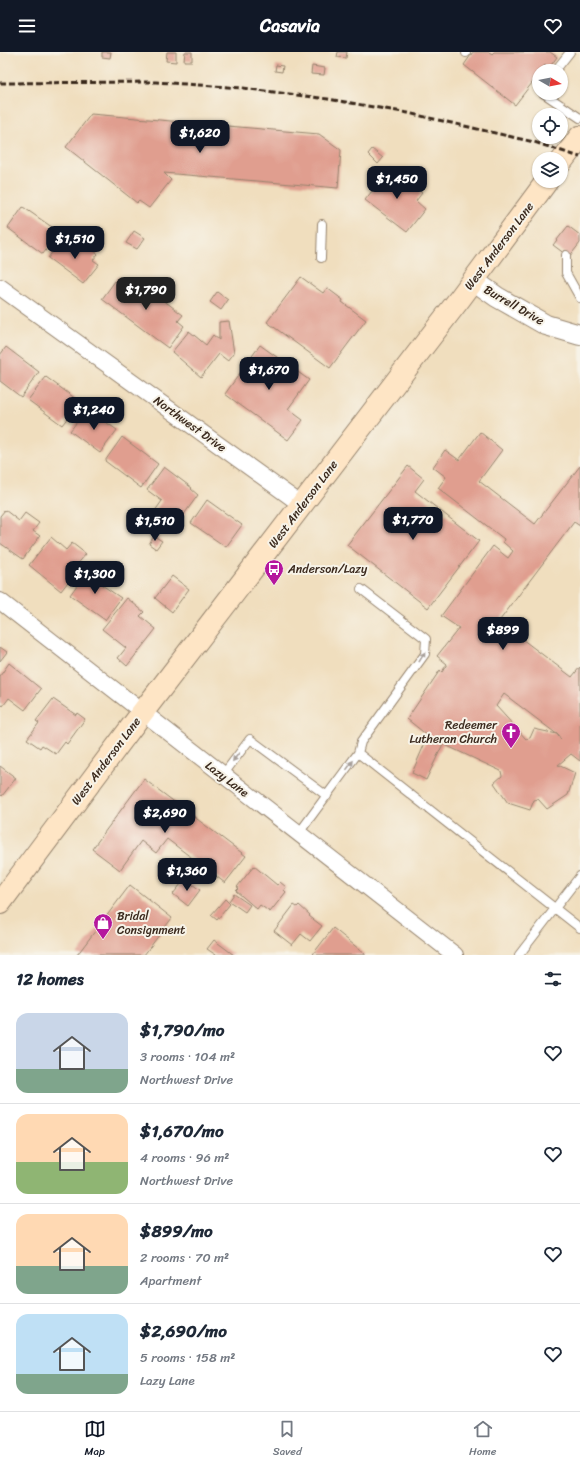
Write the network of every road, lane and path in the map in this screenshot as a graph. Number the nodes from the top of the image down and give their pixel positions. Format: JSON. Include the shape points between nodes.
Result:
{"nodes":[{"id":1,"x":570,"y":52,"type":"edge"},
{"id":2,"x":561,"y":64,"type":"edge"},
{"id":3,"x":553,"y":100,"type":"edge"},
{"id":4,"x":580,"y":118,"type":"edge"},
{"id":5,"x":580,"y":137,"type":"edge"},
{"id":6,"x":568,"y":153,"type":"edge"},
{"id":7,"x":542,"y":188,"type":"edge"},
{"id":8,"x":322,"y":224,"type":"dead end"},
{"id":9,"x":566,"y":255,"type":"dead end"},
{"id":10,"x":321,"y":258,"type":"dead end"},
{"id":11,"x":473,"y":280,"type":"junction"},
{"id":12,"x":0,"y":287,"type":"edge"},
{"id":13,"x":580,"y":298,"type":"edge"},
{"id":14,"x":579,"y":332,"type":"edge"},
{"id":15,"x":302,"y":505,"type":"junction"},
{"id":16,"x":361,"y":589,"type":"dead end"},
{"id":17,"x":0,"y":601,"type":"edge"},
{"id":18,"x":142,"y":713,"type":"junction"},
{"id":19,"x":358,"y":753,"type":"junction"},
{"id":20,"x":223,"y":775,"type":"junction"},
{"id":21,"x":327,"y":796,"type":"junction"},
{"id":22,"x":299,"y":833,"type":"junction"},
{"id":23,"x":580,"y":876,"type":"edge"},
{"id":24,"x":0,"y":903,"type":"edge"},
{"id":25,"x":555,"y":909,"type":"junction"},
{"id":26,"x":580,"y":928,"type":"edge"},
{"id":27,"x":455,"y":955,"type":"edge"},
{"id":28,"x":519,"y":955,"type":"edge"}],
"edges":[{"from":1,"to":2,"type":"lane"},
{"from":3,"to":4,"type":"lane"},
{"from":5,"to":6,"type":"main road"},
{"from":7,"to":11,"type":"main road","name":"West Anderson Lane"},
{"from":8,"to":10,"type":"lane"},
{"from":9,"to":13,"type":"lane","via":[[566,273]]},
{"from":11,"to":14,"type":"street","name":"Burrell Drive","via":[[546,325]]},
{"from":11,"to":15,"type":"main road","name":"West Anderson Lane"},
{"from":12,"to":15,"type":"street","name":"Northwest Drive"},
{"from":15,"to":18,"type":"main road","name":"West Anderson Lane"},
{"from":19,"to":16,"type":"lane","one_way":true,"via":[[361,742],[425,654],[426,639]]},
{"from":17,"to":18,"type":"street","name":"Lazy Lane"},
{"from":18,"to":20,"type":"street","name":"Lazy Lane"},
{"from":18,"to":24,"type":"main road","name":"West Anderson Lane"},
{"from":21,"to":19,"type":"lane","one_way":true},
{"from":19,"to":25,"type":"lane"},
{"from":21,"to":20,"type":"lane","one_way":true,"via":[[250,739]]},
{"from":20,"to":22,"type":"street","name":"Lazy Lane"},
{"from":21,"to":22,"type":"lane"},
{"from":22,"to":27,"type":"street","name":"Lazy Lane"},
{"from":23,"to":25,"type":"lane"},
{"from":25,"to":26,"type":"lane"},
{"from":25,"to":28,"type":"lane"}]}
